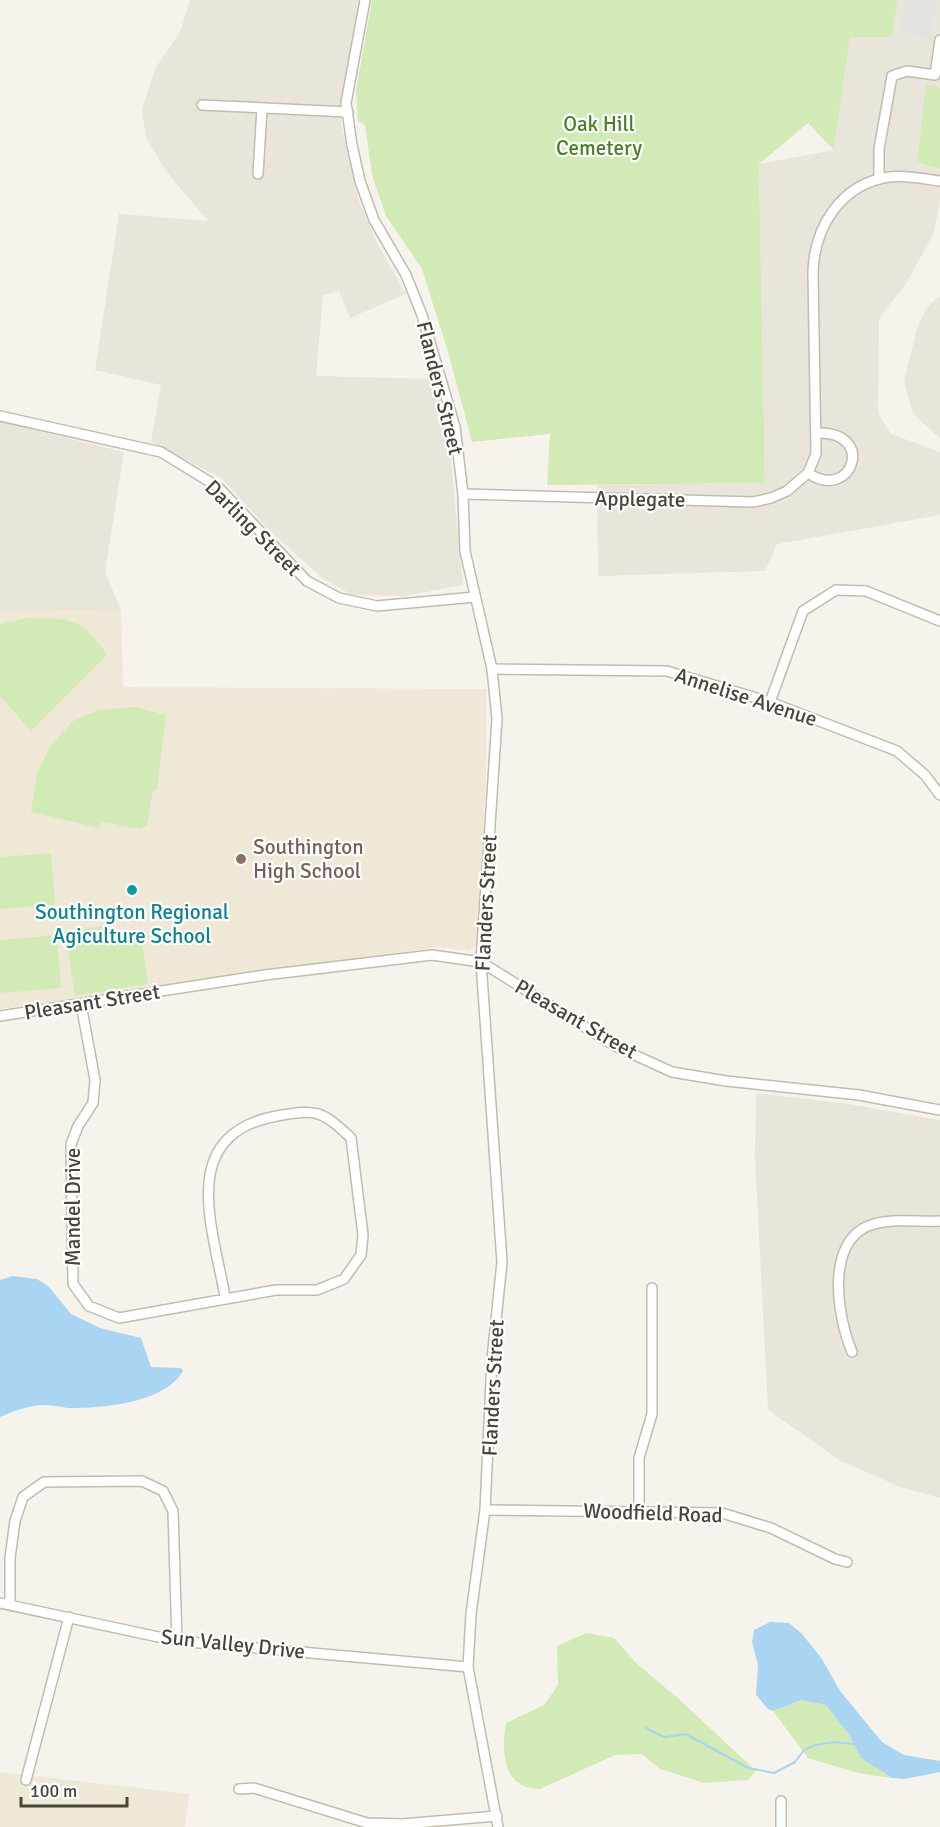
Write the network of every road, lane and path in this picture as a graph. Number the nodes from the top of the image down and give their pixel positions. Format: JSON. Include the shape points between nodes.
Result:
{"nodes":[{"id":1,"x":365,"y":0,"type":"edge"},
{"id":2,"x":940,"y":40,"type":"edge"},
{"id":3,"x":202,"y":105,"type":"dead end"},
{"id":4,"x":262,"y":108,"type":"junction"},
{"id":5,"x":348,"y":112,"type":"junction"},
{"id":6,"x":258,"y":174,"type":"dead end"},
{"id":7,"x":879,"y":179,"type":"junction"},
{"id":8,"x":940,"y":181,"type":"edge"},
{"id":9,"x":0,"y":416,"type":"edge"},
{"id":10,"x":818,"y":433,"type":"junction"},
{"id":11,"x":808,"y":472,"type":"junction"},
{"id":12,"x":463,"y":494,"type":"junction"},
{"id":13,"x":475,"y":597,"type":"junction"},
{"id":14,"x":940,"y":621,"type":"edge"},
{"id":15,"x":492,"y":669,"type":"junction"},
{"id":16,"x":770,"y":702,"type":"junction"},
{"id":17,"x":940,"y":795,"type":"edge"},
{"id":18,"x":481,"y":962,"type":"junction"},
{"id":19,"x":81,"y":1004,"type":"junction"},
{"id":20,"x":0,"y":1016,"type":"edge"},
{"id":21,"x":940,"y":1110,"type":"edge"},
{"id":22,"x":940,"y":1221,"type":"edge"},
{"id":23,"x":652,"y":1288,"type":"dead end"},
{"id":24,"x":225,"y":1297,"type":"junction"},
{"id":25,"x":852,"y":1352,"type":"dead end"},
{"id":26,"x":485,"y":1510,"type":"junction"},
{"id":27,"x":639,"y":1511,"type":"junction"},
{"id":28,"x":847,"y":1562,"type":"dead end"},
{"id":29,"x":5,"y":1603,"type":"edge"},
{"id":30,"x":69,"y":1617,"type":"junction"},
{"id":31,"x":177,"y":1641,"type":"junction"},
{"id":32,"x":468,"y":1667,"type":"junction"},
{"id":33,"x":26,"y":1780,"type":"dead end"},
{"id":34,"x":239,"y":1789,"type":"dead end"},
{"id":35,"x":781,"y":1801,"type":"dead end"},
{"id":36,"x":497,"y":1816,"type":"junction"},
{"id":37,"x":498,"y":1827,"type":"edge"},
{"id":38,"x":782,"y":1827,"type":"edge"}],
"edges":[{"from":1,"to":5,"type":"street","name":"Flanders Street","via":[[346,103]]},
{"from":2,"to":7,"type":"street","via":[[935,75],[907,71],[892,76],[879,149]]},
{"from":3,"to":4,"type":"street"},
{"from":4,"to":5,"type":"street"},
{"from":4,"to":6,"type":"street"},
{"from":5,"to":12,"type":"street","name":"Flanders Street","via":[[360,181],[374,220],[406,276],[422,315],[454,427]]},
{"from":7,"to":8,"type":"street"},
{"from":7,"to":10,"type":"street","via":[[840,202],[827,218],[815,249]]},
{"from":9,"to":13,"type":"street","name":"Darling Street","via":[[161,452],[218,487],[307,581],[339,598],[377,606]]},
{"from":10,"to":11,"type":"street","via":[[816,454]]},
{"from":10,"to":11,"type":"street","via":[[844,438],[851,447],[852,464],[844,476],[832,481]]},
{"from":11,"to":12,"type":"street","name":"Applegate","via":[[787,491],[753,502]]},
{"from":12,"to":13,"type":"street","name":"Flanders Street","via":[[465,550]]},
{"from":13,"to":15,"type":"street","name":"Flanders Street"},
{"from":14,"to":16,"type":"street","via":[[866,591],[836,590],[803,611]]},
{"from":15,"to":16,"type":"street","name":"Annelise Avenue","via":[[667,671]]},
{"from":15,"to":18,"type":"street","name":"Flanders Street","via":[[497,719]]},
{"from":16,"to":17,"type":"street","name":"Annelise Avenue","via":[[897,750]]},
{"from":18,"to":19,"type":"street","name":"Pleasant Street","via":[[432,955],[265,975]]},
{"from":18,"to":21,"type":"street","name":"Pleasant Street","via":[[615,1046],[672,1072],[859,1095]]},
{"from":18,"to":26,"type":"street","name":"Flanders Street","via":[[502,1262],[492,1359]]},
{"from":19,"to":20,"type":"street","name":"Pleasant Street"},
{"from":19,"to":24,"type":"street","name":"Mandel Drive","via":[[94,1080],[93,1103],[71,1144],[73,1284],[89,1306],[119,1318]]},
{"from":22,"to":25,"type":"street","via":[[885,1222],[855,1234],[846,1249],[836,1286],[843,1331]]},
{"from":23,"to":27,"type":"street","via":[[652,1414],[639,1458]]},
{"from":24,"to":24,"type":"street","name":"Mandel Drive","via":[[276,1290],[317,1290],[344,1279],[361,1255],[363,1235],[351,1138],[330,1119],[310,1111],[256,1120],[229,1137],[210,1165],[207,1192]]},
{"from":26,"to":27,"type":"street","name":"Woodfield Road"},
{"from":26,"to":32,"type":"street","name":"Flanders Street"},
{"from":27,"to":28,"type":"street","name":"Woodfield Road","via":[[700,1511],[738,1516]]},
{"from":29,"to":30,"type":"street","name":"Sun Valley Drive"},
{"from":29,"to":31,"type":"street","via":[[15,1521],[23,1497],[44,1482],[142,1481],[163,1491],[174,1511]]},
{"from":30,"to":31,"type":"street","name":"Sun Valley Drive"},
{"from":30,"to":33,"type":"street"},
{"from":31,"to":32,"type":"street","name":"Sun Valley Drive"},
{"from":32,"to":36,"type":"street","name":"Flanders Street"},
{"from":34,"to":36,"type":"street","via":[[254,1788],[368,1823]]},
{"from":35,"to":38,"type":"street"},
{"from":36,"to":37,"type":"street","name":"Flanders Street"}]}
